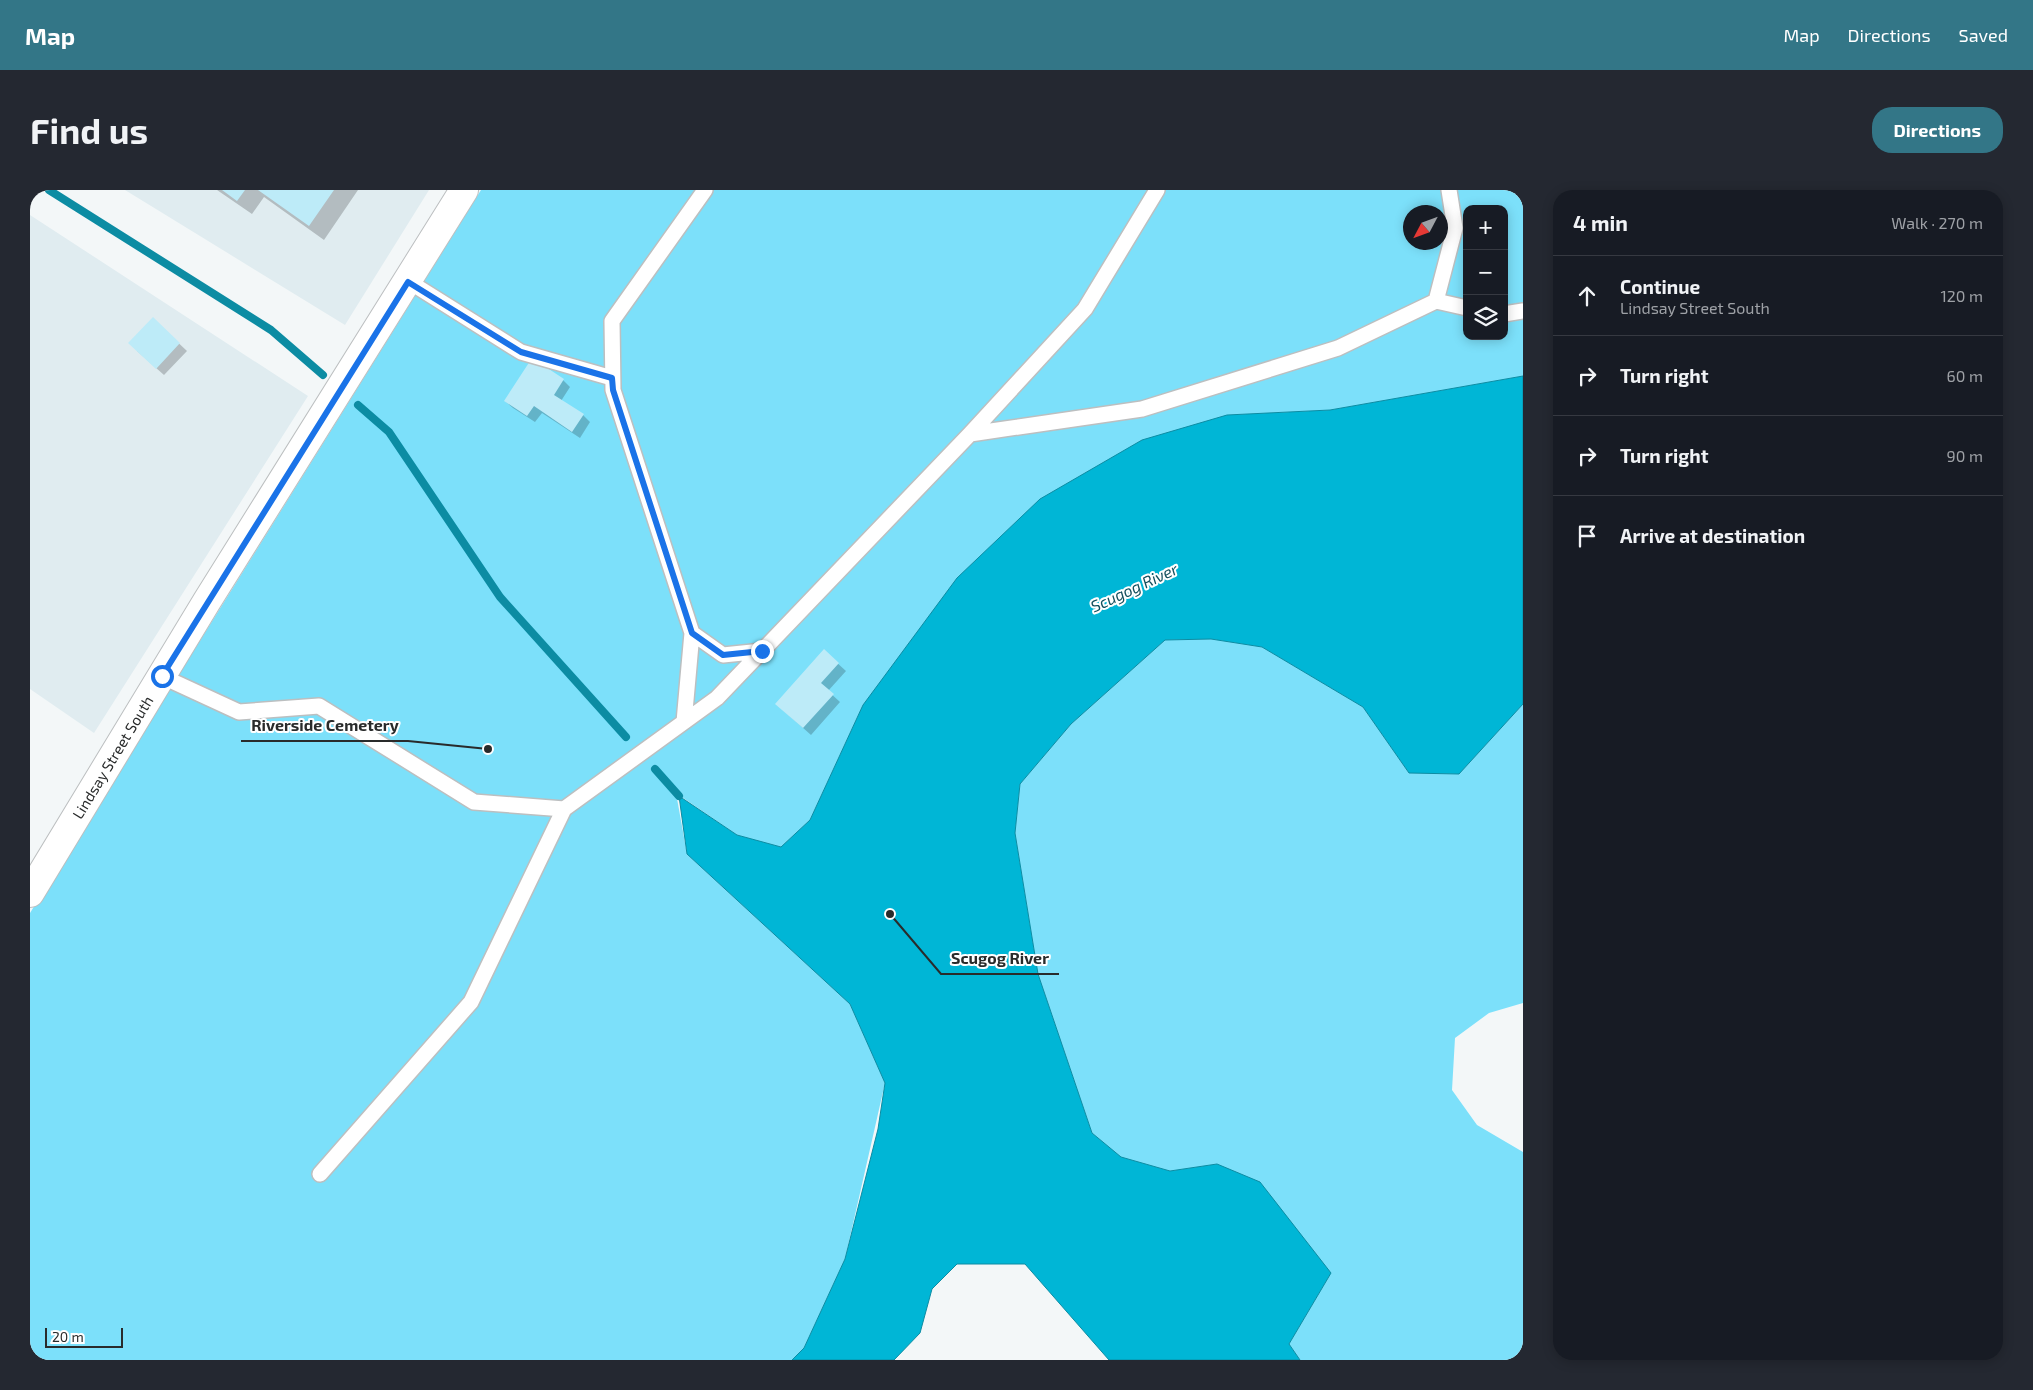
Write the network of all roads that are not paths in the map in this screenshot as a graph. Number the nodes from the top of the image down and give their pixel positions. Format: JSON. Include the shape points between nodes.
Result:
{"nodes":[{"id":1,"x":464,"y":190,"type":"edge"},
{"id":2,"x":705,"y":190,"type":"edge"},
{"id":3,"x":1157,"y":190,"type":"edge"},
{"id":4,"x":1449,"y":190,"type":"edge"},
{"id":5,"x":408,"y":282,"type":"junction"},
{"id":6,"x":1436,"y":301,"type":"junction"},
{"id":7,"x":1463,"y":307,"type":"edge"},
{"id":8,"x":1523,"y":311,"type":"edge"},
{"id":9,"x":1508,"y":313,"type":"edge"},
{"id":10,"x":612,"y":378,"type":"junction"},
{"id":11,"x":970,"y":434,"type":"junction"},
{"id":12,"x":692,"y":633,"type":"junction"},
{"id":13,"x":762,"y":651,"type":"junction"},
{"id":14,"x":162,"y":676,"type":"junction"},
{"id":15,"x":684,"y":722,"type":"junction"},
{"id":16,"x":564,"y":809,"type":"junction"},
{"id":17,"x":30,"y":893,"type":"edge"},
{"id":18,"x":320,"y":1174,"type":"dead end"}],
"edges":[{"from":1,"to":5,"type":"main road","name":"Lindsay Street South"},
{"from":2,"to":10,"type":"lane","via":[[612,321]]},
{"from":3,"to":11,"type":"lane","via":[[1086,309]]},
{"from":4,"to":6,"type":"lane","via":[[1456,228]]},
{"from":5,"to":10,"type":"lane","via":[[521,352]]},
{"from":5,"to":14,"type":"main road","name":"Lindsay Street South"},
{"from":6,"to":7,"type":"lane"},
{"from":6,"to":11,"type":"lane","via":[[1338,348],[1142,409]]},
{"from":8,"to":9,"type":"lane"},
{"from":10,"to":12,"type":"lane","via":[[613,390]]},
{"from":11,"to":13,"type":"lane"},
{"from":12,"to":13,"type":"lane","via":[[723,655]]},
{"from":12,"to":15,"type":"lane"},
{"from":13,"to":15,"type":"lane","via":[[717,698]]},
{"from":14,"to":16,"type":"lane","via":[[239,712],[319,706],[474,802]]},
{"from":14,"to":17,"type":"main road","name":"Lindsay Street South"},
{"from":15,"to":16,"type":"lane"},
{"from":16,"to":18,"type":"lane","via":[[471,1002]]}]}
